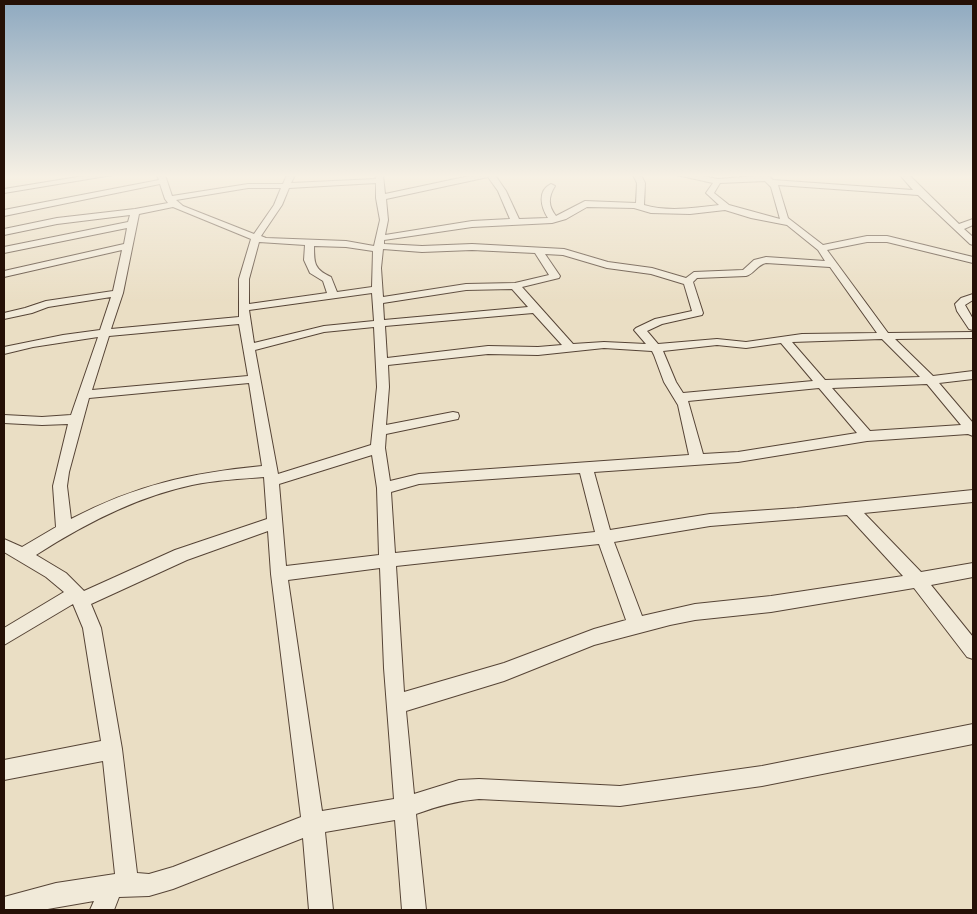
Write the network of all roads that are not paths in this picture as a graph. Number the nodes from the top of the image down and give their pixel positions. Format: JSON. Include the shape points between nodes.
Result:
{"nodes":[{"id":1,"x":86,"y":218,"type":"edge"},
{"id":2,"x":134,"y":218,"type":"edge"},
{"id":3,"x":206,"y":218,"type":"edge"},
{"id":4,"x":269,"y":218,"type":"edge"},
{"id":5,"x":384,"y":218,"type":"edge"},
{"id":6,"x":514,"y":218,"type":"edge"},
{"id":7,"x":561,"y":218,"type":"edge"},
{"id":8,"x":762,"y":218,"type":"edge"},
{"id":9,"x":784,"y":218,"type":"edge"},
{"id":10,"x":947,"y":218,"type":"edge"},
{"id":11,"x":554,"y":219,"type":"joint"},
{"id":12,"x":516,"y":222,"type":"junction"},
{"id":13,"x":973,"y":222,"type":"edge"},
{"id":14,"x":788,"y":223,"type":"junction"},
{"id":15,"x":133,"y":224,"type":"junction"},
{"id":16,"x":958,"y":228,"type":"junction"},
{"id":17,"x":4,"y":232,"type":"edge"},
{"id":18,"x":256,"y":237,"type":"junction"},
{"id":19,"x":973,"y":242,"type":"edge"},
{"id":20,"x":310,"y":243,"type":"junction"},
{"id":21,"x":379,"y":244,"type":"junction"},
{"id":22,"x":128,"y":246,"type":"junction"},
{"id":23,"x":821,"y":248,"type":"junction"},
{"id":24,"x":4,"y":250,"type":"edge"},
{"id":25,"x":538,"y":252,"type":"junction"},
{"id":26,"x":973,"y":260,"type":"edge"},
{"id":27,"x":834,"y":264,"type":"junction"},
{"id":28,"x":4,"y":274,"type":"edge"},
{"id":29,"x":688,"y":282,"type":"junction"},
{"id":30,"x":515,"y":286,"type":"junction"},
{"id":31,"x":118,"y":294,"type":"junction"},
{"id":32,"x":333,"y":295,"type":"junction"},
{"id":33,"x":378,"y":295,"type":"junction"},
{"id":34,"x":973,"y":297,"type":"edge"},
{"id":35,"x":536,"y":309,"type":"junction"},
{"id":36,"x":244,"y":314,"type":"junction"},
{"id":37,"x":4,"y":316,"type":"edge"},
{"id":38,"x":380,"y":323,"type":"junction"},
{"id":39,"x":973,"y":327,"type":"edge"},
{"id":40,"x":106,"y":333,"type":"junction"},
{"id":41,"x":973,"y":335,"type":"edge"},
{"id":42,"x":884,"y":336,"type":"junction"},
{"id":43,"x":783,"y":339,"type":"junction"},
{"id":44,"x":249,"y":348,"type":"junction"},
{"id":45,"x":570,"y":348,"type":"junction"},
{"id":46,"x":655,"y":348,"type":"junction"},
{"id":47,"x":4,"y":350,"type":"edge"},
{"id":48,"x":382,"y":362,"type":"junction"},
{"id":49,"x":973,"y":375,"type":"edge"},
{"id":50,"x":254,"y":378,"type":"junction"},
{"id":51,"x":929,"y":379,"type":"junction"},
{"id":52,"x":823,"y":384,"type":"junction"},
{"id":53,"x":83,"y":396,"type":"junction"},
{"id":54,"x":679,"y":398,"type":"junction"},
{"id":55,"x":453,"y":416,"type":"dead end"},
{"id":56,"x":4,"y":419,"type":"edge"},
{"id":57,"x":76,"y":419,"type":"junction"},
{"id":58,"x":973,"y":430,"type":"edge"},
{"id":59,"x":379,"y":431,"type":"junction"},
{"id":60,"x":867,"y":436,"type":"junction"},
{"id":61,"x":378,"y":448,"type":"junction"},
{"id":62,"x":697,"y":460,"type":"junction"},
{"id":63,"x":586,"y":469,"type":"junction"},
{"id":64,"x":271,"y":476,"type":"junction"},
{"id":65,"x":384,"y":488,"type":"junction"},
{"id":66,"x":973,"y":496,"type":"edge"},
{"id":67,"x":850,"y":508,"type":"junction"},
{"id":68,"x":275,"y":522,"type":"junction"},
{"id":69,"x":64,"y":528,"type":"junction"},
{"id":70,"x":604,"y":537,"type":"junction"},
{"id":71,"x":4,"y":545,"type":"edge"},
{"id":72,"x":23,"y":555,"type":"junction"},
{"id":73,"x":387,"y":561,"type":"junction"},
{"id":74,"x":973,"y":570,"type":"edge"},
{"id":75,"x":279,"y":574,"type":"junction"},
{"id":76,"x":917,"y":579,"type":"junction"},
{"id":77,"x":78,"y":597,"type":"junction"},
{"id":78,"x":638,"y":626,"type":"junction"},
{"id":79,"x":4,"y":637,"type":"edge"},
{"id":80,"x":973,"y":651,"type":"edge"},
{"id":81,"x":397,"y":704,"type":"junction"},
{"id":82,"x":973,"y":734,"type":"edge"},
{"id":83,"x":112,"y":749,"type":"junction"},
{"id":84,"x":4,"y":770,"type":"edge"},
{"id":85,"x":405,"y":808,"type":"junction"},
{"id":86,"x":313,"y":823,"type":"junction"},
{"id":87,"x":120,"y":885,"type":"junction"},
{"id":88,"x":4,"y":909,"type":"edge"},
{"id":89,"x":102,"y":910,"type":"edge"},
{"id":90,"x":321,"y":910,"type":"edge"},
{"id":91,"x":414,"y":910,"type":"edge"}],
"edges":[{"from":1,"to":17,"type":"street"},
{"from":2,"to":15,"type":"street"},
{"from":3,"to":18,"type":"street"},
{"from":4,"to":18,"type":"street"},
{"from":5,"to":21,"type":"street"},
{"from":6,"to":12,"type":"street"},
{"from":7,"to":11,"type":"street"},
{"from":8,"to":14,"type":"street"},
{"from":9,"to":14,"type":"street"},
{"from":10,"to":16,"type":"street"},
{"from":11,"to":12,"type":"street"},
{"from":12,"to":21,"type":"street","via":[[472,224]]},
{"from":13,"to":16,"type":"street"},
{"from":14,"to":23,"type":"street"},
{"from":15,"to":22,"type":"street"},
{"from":15,"to":24,"type":"street"},
{"from":16,"to":19,"type":"street"},
{"from":18,"to":20,"type":"street","via":[[273,242]]},
{"from":18,"to":36,"type":"street","via":[[244,279]]},
{"from":20,"to":21,"type":"street"},
{"from":20,"to":32,"type":"street","via":[[309,260],[316,273],[327,279]]},
{"from":21,"to":25,"type":"street"},
{"from":21,"to":33,"type":"street","via":[[376,268]]},
{"from":22,"to":28,"type":"street"},
{"from":22,"to":31,"type":"street"},
{"from":23,"to":26,"type":"street","via":[[867,239],[887,239]]},
{"from":23,"to":27,"type":"street"},
{"from":25,"to":29,"type":"street","via":[[564,252],[607,265],[652,271]]},
{"from":25,"to":30,"type":"street","via":[[555,276]]},
{"from":27,"to":29,"type":"street","via":[[766,260],[758,262],[746,273],[698,274],[691,276]]},
{"from":27,"to":42,"type":"street"},
{"from":29,"to":46,"type":"street","via":[[699,311],[659,321],[640,330]]},
{"from":30,"to":33,"type":"street","via":[[466,286]]},
{"from":30,"to":35,"type":"street"},
{"from":31,"to":37,"type":"street","via":[[46,304],[28,312]]},
{"from":31,"to":40,"type":"street"},
{"from":32,"to":33,"type":"street"},
{"from":32,"to":36,"type":"street"},
{"from":33,"to":38,"type":"street"},
{"from":34,"to":39,"type":"street","via":[[960,304]]},
{"from":35,"to":38,"type":"street"},
{"from":35,"to":45,"type":"street"},
{"from":36,"to":40,"type":"street","via":[[179,328]]},
{"from":36,"to":44,"type":"street"},
{"from":38,"to":44,"type":"street","via":[[312,331]]},
{"from":38,"to":48,"type":"street"},
{"from":40,"to":47,"type":"street"},
{"from":40,"to":53,"type":"street"},
{"from":41,"to":42,"type":"street"},
{"from":42,"to":43,"type":"street"},
{"from":42,"to":51,"type":"street"},
{"from":43,"to":46,"type":"street"},
{"from":43,"to":52,"type":"street"},
{"from":44,"to":50,"type":"street"},
{"from":45,"to":46,"type":"street","via":[[604,345]]},
{"from":45,"to":48,"type":"street","via":[[469,351]]},
{"from":46,"to":54,"type":"street"},
{"from":48,"to":59,"type":"street"},
{"from":49,"to":51,"type":"street"},
{"from":50,"to":53,"type":"street"},
{"from":50,"to":64,"type":"street"},
{"from":51,"to":52,"type":"street","via":[[919,382]]},
{"from":51,"to":58,"type":"street"},
{"from":52,"to":54,"type":"street"},
{"from":52,"to":60,"type":"street"},
{"from":53,"to":57,"type":"street"},
{"from":54,"to":62,"type":"street","via":[[687,414]]},
{"from":55,"to":59,"type":"street"},
{"from":56,"to":57,"type":"street"},
{"from":57,"to":69,"type":"street","via":[[60,486]]},
{"from":58,"to":60,"type":"street"},
{"from":59,"to":61,"type":"street"},
{"from":60,"to":62,"type":"street","via":[[738,457]]},
{"from":61,"to":64,"type":"street"},
{"from":61,"to":65,"type":"street"},
{"from":62,"to":63,"type":"street"},
{"from":63,"to":65,"type":"street","via":[[419,479]]},
{"from":63,"to":70,"type":"street"},
{"from":64,"to":68,"type":"street"},
{"from":64,"to":69,"type":"street","via":[[178,482],[120,502]]},
{"from":65,"to":73,"type":"street"},
{"from":66,"to":67,"type":"street"},
{"from":67,"to":70,"type":"street","via":[[710,520]]},
{"from":67,"to":76,"type":"street"},
{"from":68,"to":75,"type":"street"},
{"from":68,"to":77,"type":"street"},
{"from":69,"to":72,"type":"street"},
{"from":70,"to":73,"type":"street"},
{"from":70,"to":78,"type":"street"},
{"from":71,"to":72,"type":"street"},
{"from":72,"to":77,"type":"street","via":[[64,582]]},
{"from":73,"to":75,"type":"street"},
{"from":73,"to":81,"type":"street"},
{"from":74,"to":76,"type":"street"},
{"from":75,"to":86,"type":"street"},
{"from":76,"to":78,"type":"street","via":[[771,604],[695,612]]},
{"from":76,"to":80,"type":"street"},
{"from":77,"to":79,"type":"street"},
{"from":77,"to":83,"type":"street","via":[[92,628]]},
{"from":78,"to":81,"type":"street","via":[[575,643],[504,672]]},
{"from":81,"to":85,"type":"street"},
{"from":82,"to":85,"type":"street","via":[[762,776],[620,796],[479,788],[439,795]]},
{"from":83,"to":84,"type":"street"},
{"from":83,"to":87,"type":"street"},
{"from":85,"to":86,"type":"street"},
{"from":85,"to":91,"type":"street"},
{"from":86,"to":87,"type":"street","via":[[173,878],[149,885]]},
{"from":86,"to":90,"type":"street"},
{"from":87,"to":88,"type":"street","via":[[56,894]]},
{"from":87,"to":89,"type":"street"}]}
